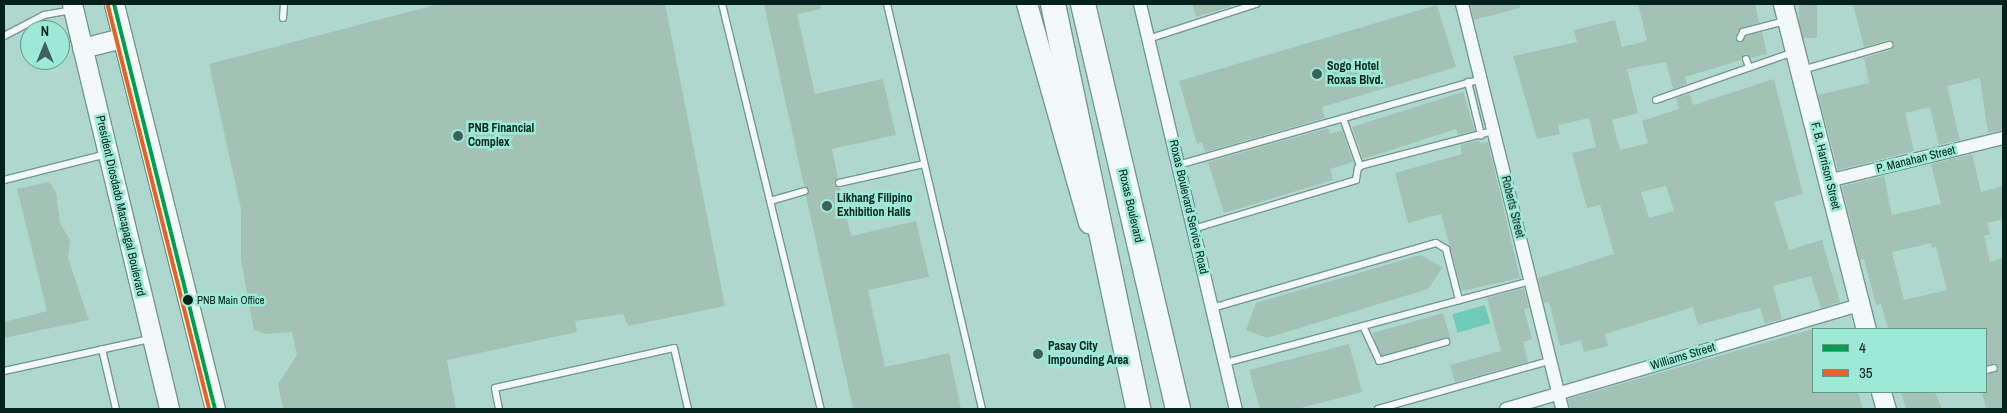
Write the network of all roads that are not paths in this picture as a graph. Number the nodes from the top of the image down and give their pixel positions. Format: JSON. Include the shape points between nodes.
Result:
{"nodes":[{"id":1,"x":114,"y":4,"type":"edge"},
{"id":2,"x":284,"y":4,"type":"edge"},
{"id":3,"x":722,"y":4,"type":"edge"},
{"id":4,"x":887,"y":4,"type":"edge"},
{"id":5,"x":1027,"y":4,"type":"edge"},
{"id":6,"x":1053,"y":4,"type":"edge"},
{"id":7,"x":1082,"y":4,"type":"edge"},
{"id":8,"x":1140,"y":4,"type":"edge"},
{"id":9,"x":1256,"y":4,"type":"edge"},
{"id":10,"x":1462,"y":4,"type":"edge"},
{"id":11,"x":72,"y":7,"type":"edge"},
{"id":12,"x":1785,"y":12,"type":"edge"},
{"id":13,"x":283,"y":18,"type":"dead end"},
{"id":14,"x":4,"y":36,"type":"edge"},
{"id":15,"x":122,"y":38,"type":"junction"},
{"id":16,"x":1740,"y":38,"type":"dead end"},
{"id":17,"x":1148,"y":39,"type":"junction"},
{"id":18,"x":1889,"y":45,"type":"dead end"},
{"id":19,"x":82,"y":48,"type":"junction"},
{"id":20,"x":1795,"y":52,"type":"junction"},
{"id":21,"x":1746,"y":59,"type":"dead end"},
{"id":22,"x":1749,"y":67,"type":"junction"},
{"id":23,"x":1800,"y":71,"type":"junction"},
{"id":24,"x":1481,"y":79,"type":"junction"},
{"id":25,"x":1468,"y":82,"type":"junction"},
{"id":26,"x":1656,"y":100,"type":"dead end"},
{"id":27,"x":1343,"y":118,"type":"junction"},
{"id":28,"x":1487,"y":133,"type":"junction"},
{"id":29,"x":2003,"y":138,"type":"edge"},
{"id":30,"x":108,"y":154,"type":"junction"},
{"id":31,"x":924,"y":164,"type":"junction"},
{"id":32,"x":1178,"y":165,"type":"junction"},
{"id":33,"x":1360,"y":166,"type":"junction"},
{"id":34,"x":4,"y":180,"type":"edge"},
{"id":35,"x":1828,"y":181,"type":"junction"},
{"id":36,"x":840,"y":183,"type":"dead end"},
{"id":37,"x":805,"y":191,"type":"dead end"},
{"id":38,"x":770,"y":201,"type":"junction"},
{"id":39,"x":1193,"y":229,"type":"junction"},
{"id":40,"x":1530,"y":281,"type":"junction"},
{"id":41,"x":1458,"y":300,"type":"junction"},
{"id":42,"x":1859,"y":305,"type":"junction"},
{"id":43,"x":1212,"y":308,"type":"junction"},
{"id":44,"x":1363,"y":326,"type":"junction"},
{"id":45,"x":1866,"y":328,"type":"edge"},
{"id":46,"x":1120,"y":333,"type":"junction"},
{"id":47,"x":152,"y":338,"type":"junction"},
{"id":48,"x":1446,"y":342,"type":"dead end"},
{"id":49,"x":102,"y":349,"type":"junction"},
{"id":50,"x":1550,"y":361,"type":"junction"},
{"id":51,"x":1225,"y":364,"type":"junction"},
{"id":52,"x":1994,"y":368,"type":"dead end"},
{"id":53,"x":4,"y":370,"type":"edge"},
{"id":54,"x":1987,"y":370,"type":"edge"},
{"id":55,"x":1882,"y":393,"type":"edge"},
{"id":56,"x":1558,"y":394,"type":"junction"},
{"id":57,"x":116,"y":409,"type":"edge"},
{"id":58,"x":169,"y":409,"type":"edge"},
{"id":59,"x":215,"y":409,"type":"edge"},
{"id":60,"x":499,"y":409,"type":"edge"},
{"id":61,"x":688,"y":409,"type":"edge"},
{"id":62,"x":822,"y":409,"type":"edge"},
{"id":63,"x":982,"y":409,"type":"edge"},
{"id":64,"x":1138,"y":409,"type":"edge"},
{"id":65,"x":1178,"y":409,"type":"edge"},
{"id":66,"x":1236,"y":409,"type":"edge"},
{"id":67,"x":1378,"y":409,"type":"edge"},
{"id":68,"x":1506,"y":409,"type":"edge"},
{"id":69,"x":1562,"y":409,"type":"edge"},
{"id":70,"x":1886,"y":409,"type":"edge"}],
"edges":[{"from":1,"to":15,"type":"main road"},
{"from":2,"to":13,"type":"lane"},
{"from":3,"to":38,"type":"lane"},
{"from":4,"to":31,"type":"lane"},
{"from":5,"to":46,"type":"main road"},
{"from":6,"to":46,"type":"highway"},
{"from":7,"to":65,"type":"highway","name":"Roxas Boulevard"},
{"from":8,"to":17,"type":"street","name":"Roxas Boulevard Service Road"},
{"from":9,"to":17,"type":"lane"},
{"from":10,"to":24,"type":"street","name":"Roberts Street"},
{"from":11,"to":14,"type":"lane","via":[[44,16]]},
{"from":11,"to":19,"type":"main road","name":"President Diosdado Macapagal Boulevard"},
{"from":12,"to":16,"type":"lane","via":[[1742,32]]},
{"from":12,"to":20,"type":"main road","name":"F. B. Harrison Street"},
{"from":15,"to":19,"type":"main road"},
{"from":15,"to":59,"type":"main road"},
{"from":17,"to":32,"type":"street","name":"Roxas Boulevard Service Road"},
{"from":18,"to":23,"type":"lane"},
{"from":19,"to":30,"type":"main road","name":"President Diosdado Macapagal Boulevard"},
{"from":20,"to":22,"type":"lane"},
{"from":20,"to":23,"type":"main road","name":"F. B. Harrison Street"},
{"from":21,"to":22,"type":"lane"},
{"from":22,"to":26,"type":"lane","via":[[1693,90]]},
{"from":23,"to":35,"type":"main road","name":"F. B. Harrison Street"},
{"from":24,"to":25,"type":"lane"},
{"from":24,"to":28,"type":"street","name":"Roberts Street"},
{"from":25,"to":27,"type":"lane"},
{"from":25,"to":28,"type":"lane"},
{"from":27,"to":32,"type":"lane"},
{"from":27,"to":33,"type":"lane"},
{"from":28,"to":33,"type":"lane"},
{"from":28,"to":40,"type":"street","name":"Roberts Street"},
{"from":29,"to":35,"type":"street","name":"P. Manahan Street"},
{"from":30,"to":34,"type":"lane"},
{"from":30,"to":47,"type":"main road","name":"President Diosdado Macapagal Boulevard"},
{"from":31,"to":36,"type":"lane"},
{"from":31,"to":63,"type":"lane"},
{"from":32,"to":39,"type":"street","name":"Roxas Boulevard Service Road"},
{"from":33,"to":39,"type":"lane","via":[[1356,180]]},
{"from":35,"to":42,"type":"main road","name":"F. B. Harrison Street"},
{"from":37,"to":38,"type":"lane"},
{"from":38,"to":62,"type":"lane"},
{"from":39,"to":43,"type":"street","name":"Roxas Boulevard Service Road"},
{"from":40,"to":41,"type":"lane"},
{"from":40,"to":50,"type":"street","name":"Roberts Street"},
{"from":41,"to":43,"type":"lane","via":[[1446,249],[1436,243]]},
{"from":41,"to":44,"type":"lane"},
{"from":42,"to":45,"type":"main road","name":"F. B. Harrison Street"},
{"from":42,"to":56,"type":"street","name":"Williams Street"},
{"from":43,"to":51,"type":"street","name":"Roxas Boulevard Service Road"},
{"from":44,"to":48,"type":"lane","via":[[1372,351],[1379,360]]},
{"from":44,"to":51,"type":"lane"},
{"from":46,"to":64,"type":"highway"},
{"from":47,"to":49,"type":"lane"},
{"from":47,"to":58,"type":"main road","name":"President Diosdado Macapagal Boulevard"},
{"from":49,"to":53,"type":"lane"},
{"from":49,"to":57,"type":"lane"},
{"from":50,"to":56,"type":"street","name":"Roberts Street"},
{"from":50,"to":67,"type":"lane"},
{"from":51,"to":66,"type":"street","name":"Roxas Boulevard Service Road"},
{"from":52,"to":54,"type":"lane"},
{"from":55,"to":70,"type":"main road"},
{"from":56,"to":68,"type":"street","name":"Williams Street"},
{"from":56,"to":69,"type":"street","name":"Roberts Street"},
{"from":60,"to":61,"type":"lane","via":[[495,388],[674,348]]}]}
